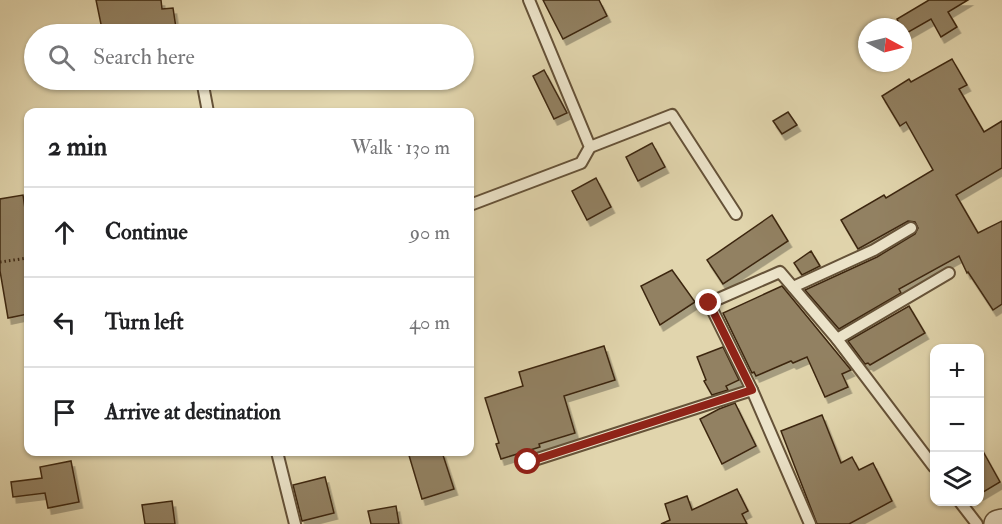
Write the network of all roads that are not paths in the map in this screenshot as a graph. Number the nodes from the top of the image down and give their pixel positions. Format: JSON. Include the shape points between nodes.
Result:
{"nodes":[{"id":1,"x":530,"y":0,"type":"edge"},
{"id":2,"x":204,"y":90,"type":"edge"},
{"id":3,"x":207,"y":108,"type":"edge"},
{"id":4,"x":590,"y":147,"type":"junction"},
{"id":5,"x":474,"y":203,"type":"edge"},
{"id":6,"x":736,"y":214,"type":"dead end"},
{"id":7,"x":911,"y":228,"type":"dead end"},
{"id":8,"x":949,"y":273,"type":"dead end"},
{"id":9,"x":793,"y":287,"type":"junction"},
{"id":10,"x":837,"y":339,"type":"junction"},
{"id":11,"x":752,"y":390,"type":"junction"},
{"id":12,"x":279,"y":456,"type":"edge"},
{"id":13,"x":528,"y":462,"type":"dead end"},
{"id":14,"x":930,"y":462,"type":"edge"},
{"id":15,"x":964,"y":506,"type":"edge"},
{"id":16,"x":295,"y":524,"type":"edge"},
{"id":17,"x":810,"y":524,"type":"edge"},
{"id":18,"x":978,"y":524,"type":"edge"}],
"edges":[{"from":1,"to":4,"type":"lane"},
{"from":2,"to":3,"type":"lane"},
{"from":4,"to":5,"type":"lane","via":[[581,162]]},
{"from":4,"to":6,"type":"lane","via":[[672,115]]},
{"from":7,"to":9,"type":"lane","via":[[874,250]]},
{"from":8,"to":10,"type":"lane"},
{"from":9,"to":10,"type":"lane"},
{"from":9,"to":11,"type":"lane","via":[[780,272],[709,303]]},
{"from":10,"to":14,"type":"lane"},
{"from":11,"to":13,"type":"lane"},
{"from":11,"to":17,"type":"lane"},
{"from":12,"to":16,"type":"lane"},
{"from":15,"to":18,"type":"lane"}]}
